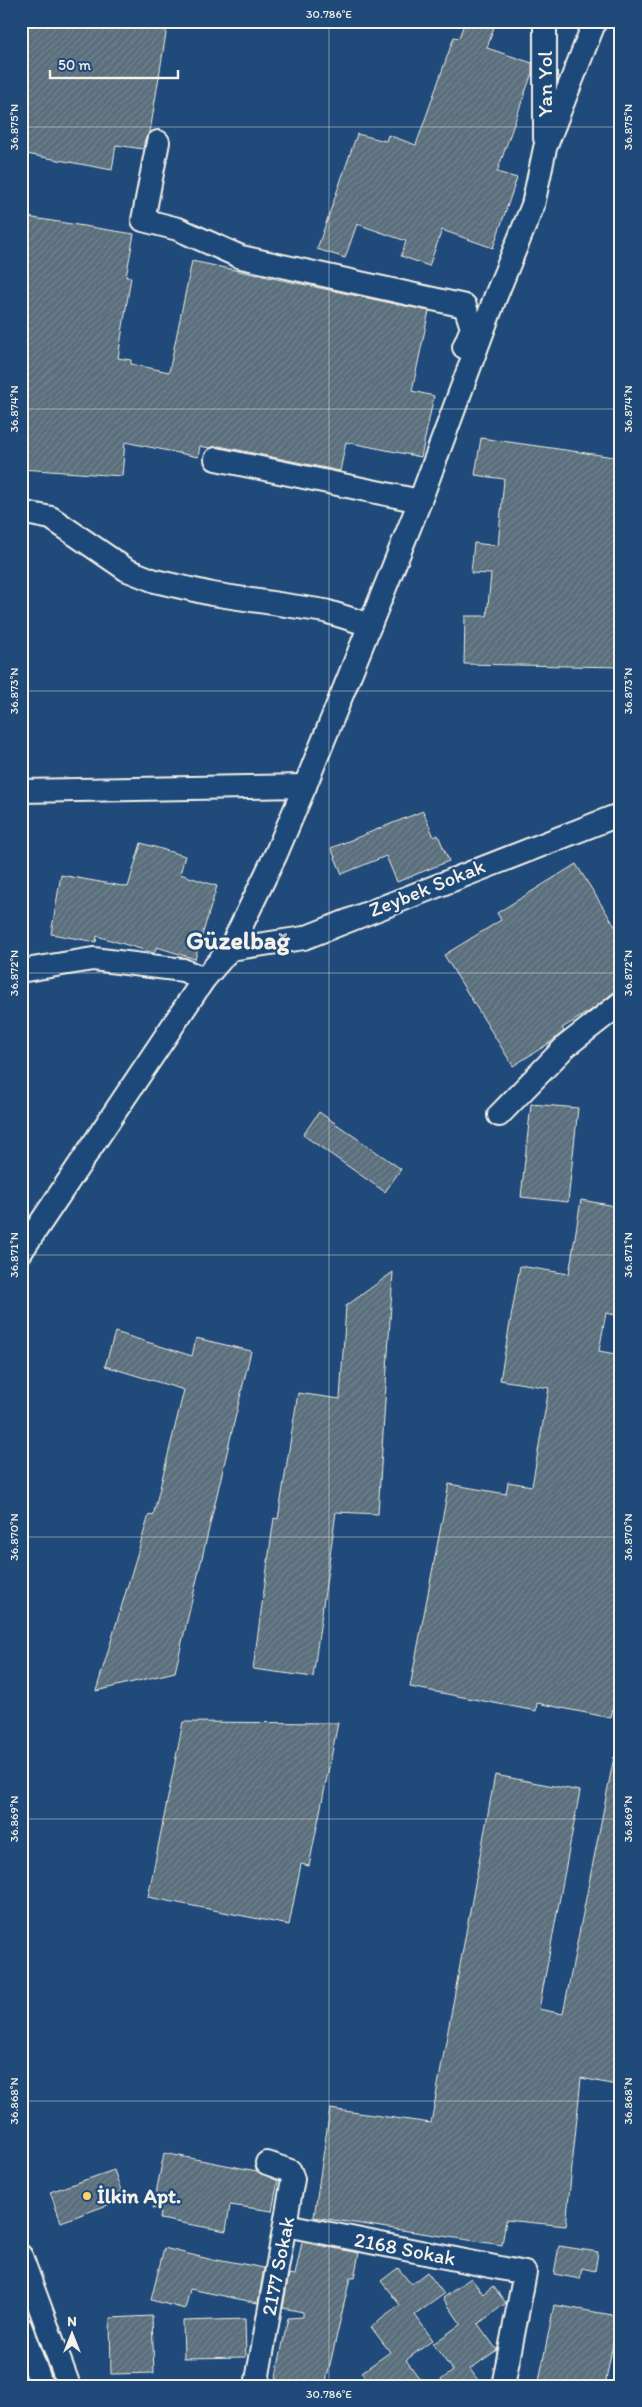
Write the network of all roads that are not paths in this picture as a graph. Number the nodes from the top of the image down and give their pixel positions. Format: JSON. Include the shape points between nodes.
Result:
{"nodes":[{"id":1,"x":545,"y":21,"type":"edge"},
{"id":2,"x":595,"y":21,"type":"edge"},
{"id":3,"x":158,"y":142,"type":"dead end"},
{"id":4,"x":545,"y":148,"type":"junction"},
{"id":5,"x":437,"y":454,"type":"junction"},
{"id":6,"x":216,"y":459,"type":"dead end"},
{"id":7,"x":420,"y":501,"type":"junction"},
{"id":8,"x":21,"y":512,"type":"edge"},
{"id":9,"x":370,"y":625,"type":"junction"},
{"id":10,"x":305,"y":786,"type":"junction"},
{"id":11,"x":21,"y":791,"type":"edge"},
{"id":12,"x":621,"y":814,"type":"edge"},
{"id":13,"x":230,"y":948,"type":"junction"},
{"id":14,"x":26,"y":970,"type":"dead end"},
{"id":15,"x":204,"y":979,"type":"junction"},
{"id":16,"x":621,"y":1003,"type":"edge"},
{"id":17,"x":499,"y":1115,"type":"dead end"},
{"id":18,"x":21,"y":1252,"type":"edge"},
{"id":19,"x":267,"y":2163,"type":"dead end"},
{"id":20,"x":286,"y":2225,"type":"junction"},
{"id":21,"x":21,"y":2256,"type":"edge"},
{"id":22,"x":21,"y":2328,"type":"edge"},
{"id":23,"x":42,"y":2386,"type":"edge"},
{"id":24,"x":69,"y":2386,"type":"edge"},
{"id":25,"x":256,"y":2386,"type":"edge"},
{"id":26,"x":503,"y":2386,"type":"edge"}],
"edges":[{"from":1,"to":4,"type":"street","name":"Yan Yol"},
{"from":2,"to":4,"type":"street"},
{"from":3,"to":5,"type":"street","via":[[143,220],[178,230],[241,256],[465,306],[472,328],[444,395]]},
{"from":4,"to":5,"type":"street","via":[[533,206]]},
{"from":5,"to":7,"type":"street"},
{"from":6,"to":7,"type":"street"},
{"from":7,"to":9,"type":"street"},
{"from":8,"to":9,"type":"street","via":[[51,518],[127,570],[155,581],[212,594],[325,611]]},
{"from":9,"to":10,"type":"street"},
{"from":10,"to":11,"type":"street"},
{"from":10,"to":13,"type":"street"},
{"from":12,"to":13,"type":"street","name":"Zeybek Sokak","via":[[304,938]]},
{"from":13,"to":15,"type":"street"},
{"from":14,"to":15,"type":"street","via":[[93,959],[183,970]]},
{"from":15,"to":18,"type":"street"},
{"from":16,"to":17,"type":"street","via":[[566,1046]]},
{"from":19,"to":20,"type":"street","name":"2177 Sokak","via":[[290,2171],[293,2179]]},
{"from":20,"to":25,"type":"street","name":"2177 Sokak"},
{"from":20,"to":26,"type":"street","name":"2168 Sokak","via":[[525,2273]]},
{"from":21,"to":24,"type":"street"},
{"from":22,"to":23,"type":"street"}]}
